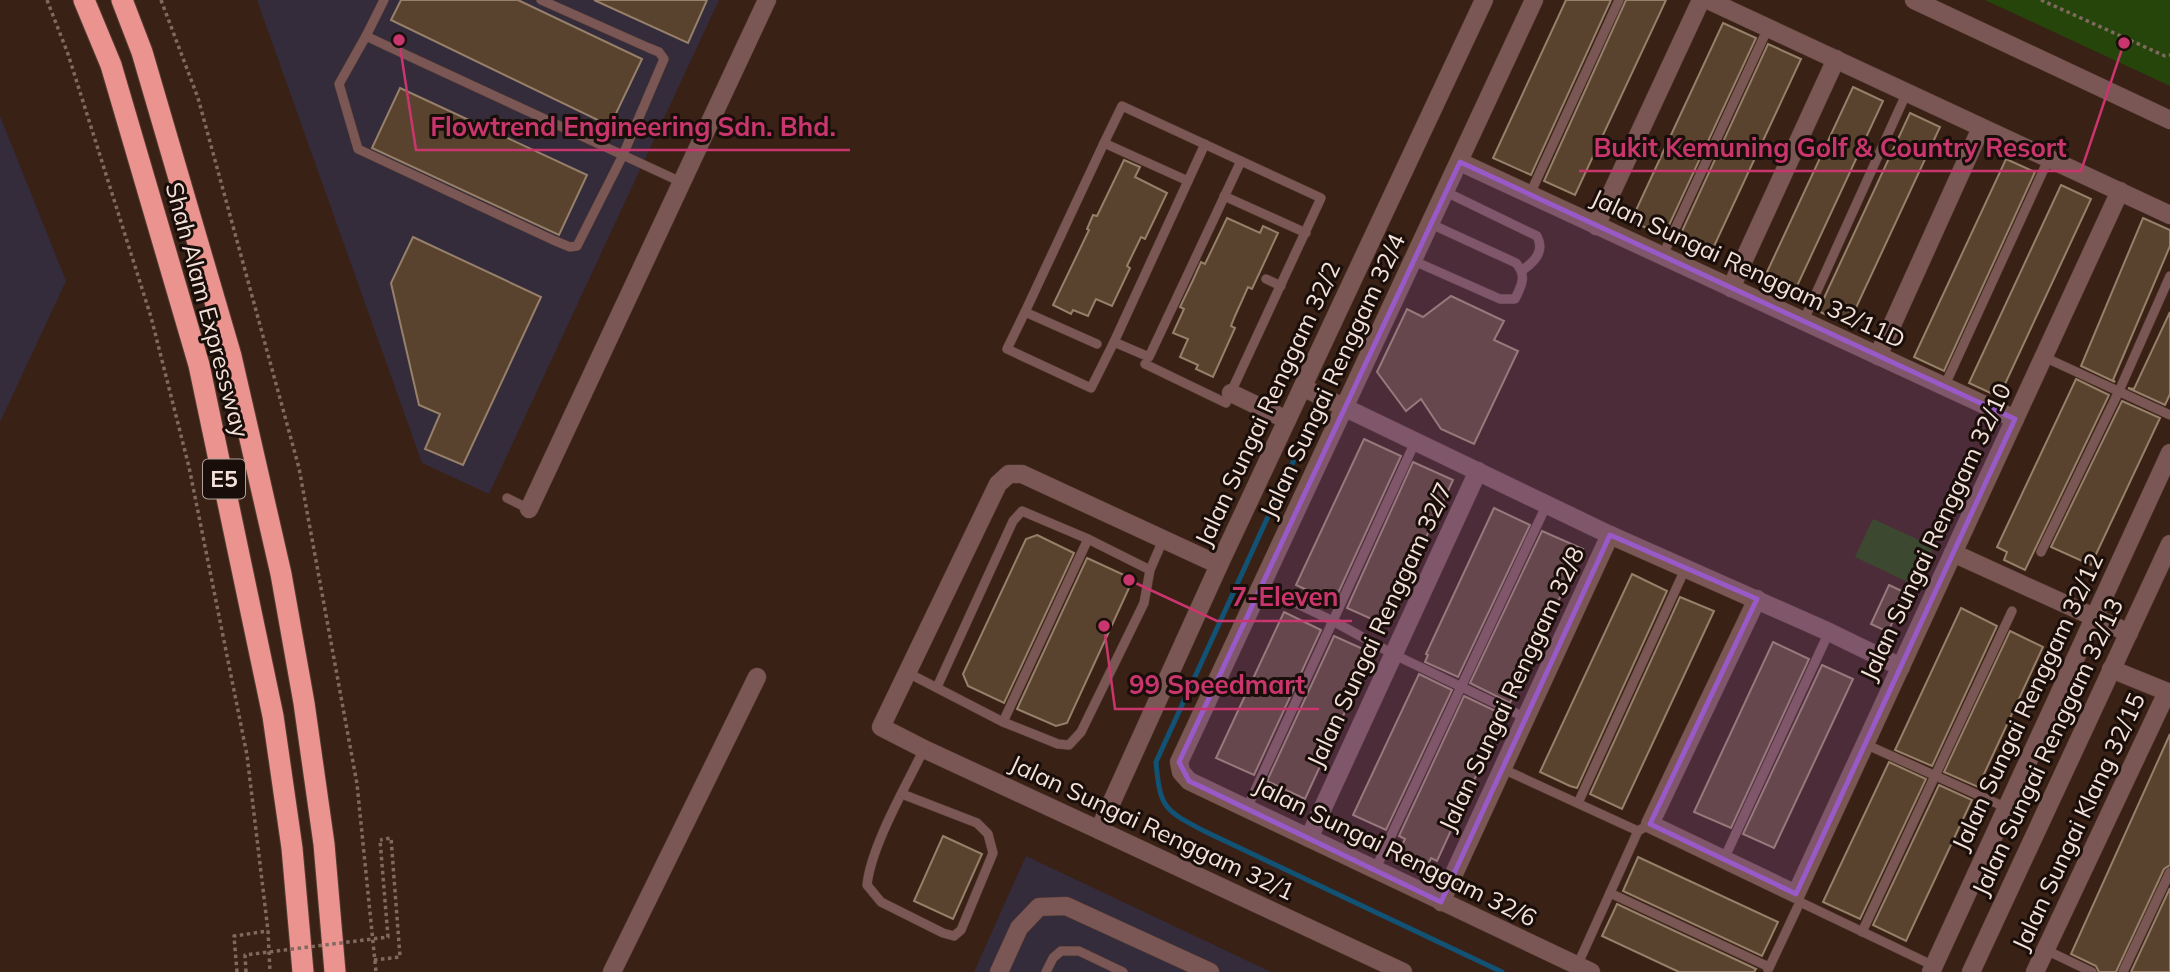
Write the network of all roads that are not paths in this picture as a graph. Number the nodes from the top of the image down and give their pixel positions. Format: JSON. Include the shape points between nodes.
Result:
{"nodes":[{"id":1,"x":84,"y":0,"type":"edge"},
{"id":2,"x":122,"y":0,"type":"edge"},
{"id":3,"x":384,"y":0,"type":"edge"},
{"id":4,"x":541,"y":0,"type":"edge"},
{"id":5,"x":767,"y":0,"type":"edge"},
{"id":6,"x":1484,"y":0,"type":"edge"},
{"id":7,"x":1534,"y":0,"type":"edge"},
{"id":8,"x":1619,"y":0,"type":"edge"},
{"id":9,"x":1700,"y":0,"type":"edge"},
{"id":10,"x":1708,"y":0,"type":"edge"},
{"id":11,"x":1914,"y":0,"type":"edge"},
{"id":12,"x":1768,"y":28,"type":"junction"},
{"id":13,"x":366,"y":36,"type":"junction"},
{"id":14,"x":1836,"y":59,"type":"junction"},
{"id":15,"x":1907,"y":92,"type":"junction"},
{"id":16,"x":2170,"y":120,"type":"edge"},
{"id":17,"x":1981,"y":128,"type":"junction"},
{"id":18,"x":1104,"y":143,"type":"junction"},
{"id":19,"x":1205,"y":144,"type":"junction"},
{"id":20,"x":623,"y":155,"type":"junction"},
{"id":21,"x":2049,"y":158,"type":"junction"},
{"id":22,"x":1241,"y":161,"type":"junction"},
{"id":23,"x":1460,"y":162,"type":"junction"},
{"id":24,"x":1188,"y":181,"type":"junction"},
{"id":25,"x":681,"y":182,"type":"junction"},
{"id":26,"x":2120,"y":191,"type":"junction"},
{"id":27,"x":1446,"y":192,"type":"junction"},
{"id":28,"x":1530,"y":194,"type":"junction"},
{"id":29,"x":1224,"y":196,"type":"junction"},
{"id":30,"x":2170,"y":215,"type":"edge"},
{"id":31,"x":1431,"y":224,"type":"junction"},
{"id":32,"x":1595,"y":226,"type":"junction"},
{"id":33,"x":1306,"y":233,"type":"junction"},
{"id":34,"x":1662,"y":257,"type":"junction"},
{"id":35,"x":1414,"y":261,"type":"junction"},
{"id":36,"x":1523,"y":270,"type":"junction"},
{"id":37,"x":2170,"y":276,"type":"edge"},
{"id":38,"x":1266,"y":279,"type":"dead end"},
{"id":39,"x":1281,"y":286,"type":"junction"},
{"id":40,"x":1731,"y":289,"type":"junction"},
{"id":41,"x":1025,"y":312,"type":"junction"},
{"id":42,"x":1803,"y":322,"type":"junction"},
{"id":43,"x":1114,"y":342,"type":"junction"},
{"id":44,"x":1097,"y":344,"type":"dead end"},
{"id":45,"x":1878,"y":356,"type":"junction"},
{"id":46,"x":2044,"y":357,"type":"junction"},
{"id":47,"x":1145,"y":364,"type":"dead end"},
{"id":48,"x":1944,"y":387,"type":"junction"},
{"id":49,"x":1304,"y":388,"type":"junction"},
{"id":50,"x":2119,"y":391,"type":"junction"},
{"id":51,"x":1231,"y":393,"type":"junction"},
{"id":52,"x":1346,"y":406,"type":"junction"},
{"id":53,"x":2170,"y":415,"type":"edge"},
{"id":54,"x":2015,"y":419,"type":"junction"},
{"id":55,"x":1287,"y":420,"type":"junction"},
{"id":56,"x":1416,"y":440,"type":"junction"},
{"id":57,"x":2170,"y":453,"type":"edge"},
{"id":58,"x":1478,"y":471,"type":"junction"},
{"id":59,"x":507,"y":498,"type":"dead end"},
{"id":60,"x":1547,"y":504,"type":"junction"},
{"id":61,"x":529,"y":509,"type":"joint"},
{"id":62,"x":1610,"y":535,"type":"junction"},
{"id":63,"x":1088,"y":539,"type":"junction"},
{"id":64,"x":1163,"y":540,"type":"junction"},
{"id":65,"x":2170,"y":544,"type":"edge"},
{"id":66,"x":2041,"y":552,"type":"dead end"},
{"id":67,"x":1953,"y":553,"type":"junction"},
{"id":68,"x":1219,"y":565,"type":"junction"},
{"id":69,"x":1686,"y":567,"type":"junction"},
{"id":70,"x":1150,"y":570,"type":"junction"},
{"id":71,"x":1262,"y":587,"type":"junction"},
{"id":72,"x":1757,"y":599,"type":"junction"},
{"id":73,"x":2012,"y":611,"type":"dead end"},
{"id":74,"x":2094,"y":618,"type":"junction"},
{"id":75,"x":1333,"y":621,"type":"junction"},
{"id":76,"x":1829,"y":632,"type":"junction"},
{"id":77,"x":2129,"y":633,"type":"junction"},
{"id":78,"x":1393,"y":654,"type":"junction"},
{"id":79,"x":1901,"y":667,"type":"junction"},
{"id":80,"x":2118,"y":672,"type":"junction"},
{"id":81,"x":908,"y":673,"type":"junction"},
{"id":82,"x":757,"y":677,"type":"dead end"},
{"id":83,"x":937,"y":687,"type":"junction"},
{"id":84,"x":1462,"y":687,"type":"junction"},
{"id":85,"x":2168,"y":693,"type":"edge"},
{"id":86,"x":1526,"y":718,"type":"junction"},
{"id":87,"x":1003,"y":722,"type":"junction"},
{"id":88,"x":1865,"y":744,"type":"junction"},
{"id":89,"x":924,"y":749,"type":"junction"},
{"id":90,"x":1503,"y":769,"type":"junction"},
{"id":91,"x":1181,"y":772,"type":"joint"},
{"id":92,"x":1935,"y":776,"type":"junction"},
{"id":93,"x":902,"y":794,"type":"junction"},
{"id":94,"x":1578,"y":803,"type":"junction"},
{"id":95,"x":1247,"y":808,"type":"junction"},
{"id":96,"x":2007,"y":808,"type":"junction"},
{"id":97,"x":1644,"y":828,"type":"junction"},
{"id":98,"x":1099,"y":830,"type":"junction"},
{"id":99,"x":1309,"y":838,"type":"junction"},
{"id":100,"x":1724,"y":859,"type":"junction"},
{"id":101,"x":1375,"y":871,"type":"junction"},
{"id":102,"x":2170,"y":872,"type":"edge"},
{"id":103,"x":1610,"y":893,"type":"junction"},
{"id":104,"x":1798,"y":898,"type":"junction"},
{"id":105,"x":1441,"y":902,"type":"junction"},
{"id":106,"x":1862,"y":932,"type":"junction"},
{"id":107,"x":2046,"y":950,"type":"junction"},
{"id":108,"x":1584,"y":969,"type":"edge"},
{"id":109,"x":1933,"y":969,"type":"edge"},
{"id":110,"x":1768,"y":970,"type":"edge"},
{"id":111,"x":303,"y":972,"type":"edge"},
{"id":112,"x":335,"y":972,"type":"edge"},
{"id":113,"x":612,"y":972,"type":"edge"},
{"id":114,"x":999,"y":972,"type":"edge"},
{"id":115,"x":1046,"y":972,"type":"edge"},
{"id":116,"x":1123,"y":972,"type":"edge"},
{"id":117,"x":1210,"y":972,"type":"edge"},
{"id":118,"x":1403,"y":972,"type":"edge"},
{"id":119,"x":1971,"y":972,"type":"edge"},
{"id":120,"x":2035,"y":972,"type":"edge"},
{"id":121,"x":2092,"y":972,"type":"edge"},
{"id":122,"x":2123,"y":972,"type":"edge"}],
"edges":[{"from":1,"to":111,"type":"highway","name":"Shah Alam Expressway","number":"E5","via":[[111,65],[202,378],[273,716],[292,848]]},
{"from":2,"to":112,"type":"highway","name":"Shah Alam Expressway","number":"E5","via":[[142,52],[231,356],[281,574],[324,844]]},
{"from":3,"to":13,"type":"lane"},
{"from":4,"to":20,"type":"lane","via":[[659,52],[664,59]]},
{"from":5,"to":25,"type":"street"},
{"from":6,"to":49,"type":"street","name":"Jalan Sungai Renggam 32/2"},
{"from":7,"to":23,"type":"street","name":"Jalan Sungai Renggam 32/4"},
{"from":8,"to":28,"type":"lane"},
{"from":9,"to":32,"type":"street"},
{"from":10,"to":12,"type":"street"},
{"from":11,"to":16,"type":"street"},
{"from":12,"to":14,"type":"street"},
{"from":12,"to":34,"type":"lane"},
{"from":13,"to":20,"type":"lane"},
{"from":13,"to":20,"type":"lane","via":[[339,84],[358,149],[570,247],[577,246],[585,233]]},
{"from":14,"to":15,"type":"street"},
{"from":14,"to":40,"type":"street"},
{"from":15,"to":17,"type":"street"},
{"from":15,"to":42,"type":"lane"},
{"from":17,"to":21,"type":"street"},
{"from":17,"to":45,"type":"street"},
{"from":18,"to":19,"type":"lane","via":[[1122,106]]},
{"from":18,"to":24,"type":"lane"},
{"from":18,"to":41,"type":"lane"},
{"from":19,"to":22,"type":"lane"},
{"from":19,"to":24,"type":"lane"},
{"from":20,"to":25,"type":"lane"},
{"from":21,"to":26,"type":"street"},
{"from":21,"to":48,"type":"lane"},
{"from":22,"to":29,"type":"lane"},
{"from":22,"to":33,"type":"lane","via":[[1321,198]]},
{"from":23,"to":27,"type":"street","name":"Jalan Sungai Renggam 32/4"},
{"from":23,"to":28,"type":"street","name":"Jalan Sungai Renggam 32/11D"},
{"from":24,"to":43,"type":"lane"},
{"from":25,"to":61,"type":"street"},
{"from":26,"to":30,"type":"street"},
{"from":26,"to":46,"type":"street","name":"Jalan Sungai Renggam 32/10"},
{"from":27,"to":31,"type":"street","name":"Jalan Sungai Renggam 32/4"},
{"from":27,"to":36,"type":"lane","via":[[1537,236],[1541,243],[1538,256]]},
{"from":28,"to":32,"type":"street","name":"Jalan Sungai Renggam 32/11D"},
{"from":29,"to":33,"type":"lane"},
{"from":29,"to":43,"type":"lane","via":[[1149,357]]},
{"from":31,"to":35,"type":"street","name":"Jalan Sungai Renggam 32/4"},
{"from":31,"to":36,"type":"lane"},
{"from":32,"to":34,"type":"street","name":"Jalan Sungai Renggam 32/11D"},
{"from":33,"to":39,"type":"lane"},
{"from":34,"to":40,"type":"street","name":"Jalan Sungai Renggam 32/11D"},
{"from":35,"to":36,"type":"lane","via":[[1500,299],[1515,299]]},
{"from":35,"to":52,"type":"street","name":"Jalan Sungai Renggam 32/4"},
{"from":37,"to":50,"type":"lane"},
{"from":38,"to":39,"type":"lane"},
{"from":39,"to":51,"type":"lane"},
{"from":40,"to":42,"type":"street","name":"Jalan Sungai Renggam 32/11D"},
{"from":41,"to":43,"type":"lane","via":[[1007,349],[1091,388]]},
{"from":41,"to":44,"type":"lane"},
{"from":42,"to":45,"type":"street","name":"Jalan Sungai Renggam 32/11D"},
{"from":45,"to":48,"type":"street","name":"Jalan Sungai Renggam 32/11D"},
{"from":46,"to":50,"type":"lane"},
{"from":46,"to":54,"type":"street","name":"Jalan Sungai Renggam 32/10"},
{"from":47,"to":51,"type":"lane","via":[[1226,403]]},
{"from":48,"to":54,"type":"street","name":"Jalan Sungai Renggam 32/11D"},
{"from":49,"to":52,"type":"street"},
{"from":49,"to":55,"type":"street","name":"Jalan Sungai Renggam 32/2"},
{"from":50,"to":53,"type":"lane"},
{"from":50,"to":66,"type":"lane"},
{"from":51,"to":55,"type":"street"},
{"from":52,"to":56,"type":"street"},
{"from":52,"to":71,"type":"street","name":"Jalan Sungai Renggam 32/4"},
{"from":54,"to":67,"type":"street","name":"Jalan Sungai Renggam 32/10"},
{"from":55,"to":68,"type":"street","name":"Jalan Sungai Renggam 32/2"},
{"from":56,"to":58,"type":"street"},
{"from":56,"to":75,"type":"lane"},
{"from":57,"to":74,"type":"street","name":"Jalan Sungai Renggam 32/12"},
{"from":58,"to":60,"type":"street"},
{"from":58,"to":78,"type":"street","name":"Jalan Sungai Renggam 32/7"},
{"from":59,"to":61,"type":"lane"},
{"from":60,"to":62,"type":"street"},
{"from":60,"to":84,"type":"lane"},
{"from":62,"to":69,"type":"street"},
{"from":62,"to":86,"type":"street","name":"Jalan Sungai Renggam 32/8"},
{"from":63,"to":70,"type":"lane"},
{"from":63,"to":83,"type":"lane","via":[[1022,511],[1013,521]]},
{"from":63,"to":87,"type":"lane"},
{"from":64,"to":68,"type":"street"},
{"from":64,"to":70,"type":"lane"},
{"from":64,"to":81,"type":"street","via":[[1022,474],[1009,474],[998,484]]},
{"from":65,"to":77,"type":"street","name":"Jalan Sungai Renggam 32/13"},
{"from":67,"to":74,"type":"street"},
{"from":67,"to":79,"type":"street","name":"Jalan Sungai Renggam 32/10"},
{"from":68,"to":98,"type":"street","name":"Jalan Sungai Renggam 32/2"},
{"from":69,"to":72,"type":"street"},
{"from":69,"to":94,"type":"lane"},
{"from":70,"to":87,"type":"lane","via":[[1144,603],[1081,732],[1069,746]]},
{"from":71,"to":75,"type":"lane"},
{"from":71,"to":91,"type":"street","name":"Jalan Sungai Renggam 32/4","via":[[1180,762]]},
{"from":72,"to":76,"type":"street"},
{"from":72,"to":97,"type":"street"},
{"from":73,"to":92,"type":"lane"},
{"from":74,"to":77,"type":"street"},
{"from":74,"to":96,"type":"street","name":"Jalan Sungai Renggam 32/12"},
{"from":75,"to":78,"type":"lane"},
{"from":75,"to":95,"type":"lane"},
{"from":76,"to":79,"type":"street"},
{"from":76,"to":100,"type":"lane"},
{"from":77,"to":80,"type":"street","name":"Jalan Sungai Renggam 32/13"},
{"from":78,"to":84,"type":"lane"},
{"from":78,"to":99,"type":"street","name":"Jalan Sungai Renggam 32/7"},
{"from":79,"to":88,"type":"street","name":"Jalan Sungai Renggam 32/10"},
{"from":80,"to":85,"type":"street"},
{"from":80,"to":119,"type":"street","name":"Jalan Sungai Renggam 32/13"},
{"from":81,"to":83,"type":"lane"},
{"from":81,"to":89,"type":"street","name":"Jalan Sungai Renggam 32/1","via":[[881,727]]},
{"from":82,"to":113,"type":"street"},
{"from":83,"to":87,"type":"lane"},
{"from":84,"to":86,"type":"lane"},
{"from":84,"to":101,"type":"lane"},
{"from":85,"to":107,"type":"street","name":"Jalan Sungai Klang 32/15"},
{"from":86,"to":90,"type":"street","name":"Jalan Sungai Renggam 32/8"},
{"from":88,"to":92,"type":"lane"},
{"from":88,"to":104,"type":"street","name":"Jalan Sungai Renggam 32/10"},
{"from":89,"to":93,"type":"lane"},
{"from":89,"to":98,"type":"street","name":"Jalan Sungai Renggam 32/1"},
{"from":90,"to":94,"type":"lane"},
{"from":90,"to":105,"type":"street","name":"Jalan Sungai Renggam 32/8"},
{"from":91,"to":95,"type":"street","name":"Jalan Sungai Renggam 32/6","via":[[1189,781]]},
{"from":92,"to":96,"type":"lane"},
{"from":92,"to":106,"type":"lane"},
{"from":93,"to":93,"type":"lane","via":[[976,823],[988,834],[993,853],[961,930],[954,936],[881,902],[867,885],[869,866]]},
{"from":94,"to":97,"type":"lane"},
{"from":95,"to":99,"type":"street","name":"Jalan Sungai Renggam 32/6"},
{"from":96,"to":109,"type":"street","name":"Jalan Sungai Renggam 32/12"},
{"from":97,"to":100,"type":"street"},
{"from":97,"to":103,"type":"lane"},
{"from":98,"to":118,"type":"street","name":"Jalan Sungai Renggam 32/1"},
{"from":99,"to":101,"type":"street","name":"Jalan Sungai Renggam 32/6"},
{"from":100,"to":104,"type":"street"},
{"from":101,"to":105,"type":"street","name":"Jalan Sungai Renggam 32/6"},
{"from":102,"to":122,"type":"lane"},
{"from":103,"to":108,"type":"lane"},
{"from":103,"to":110,"type":"lane"},
{"from":104,"to":106,"type":"lane"},
{"from":104,"to":110,"type":"lane"},
{"from":105,"to":108,"type":"street","name":"Jalan Sungai Renggam 32/6"},
{"from":106,"to":109,"type":"lane"},
{"from":107,"to":120,"type":"street","name":"Jalan Sungai Klang 32/15"},
{"from":107,"to":121,"type":"lane"},
{"from":114,"to":117,"type":"street","via":[[1019,928],[1039,906],[1066,906]]},
{"from":115,"to":116,"type":"lane","via":[[1062,951],[1079,951]]}]}
